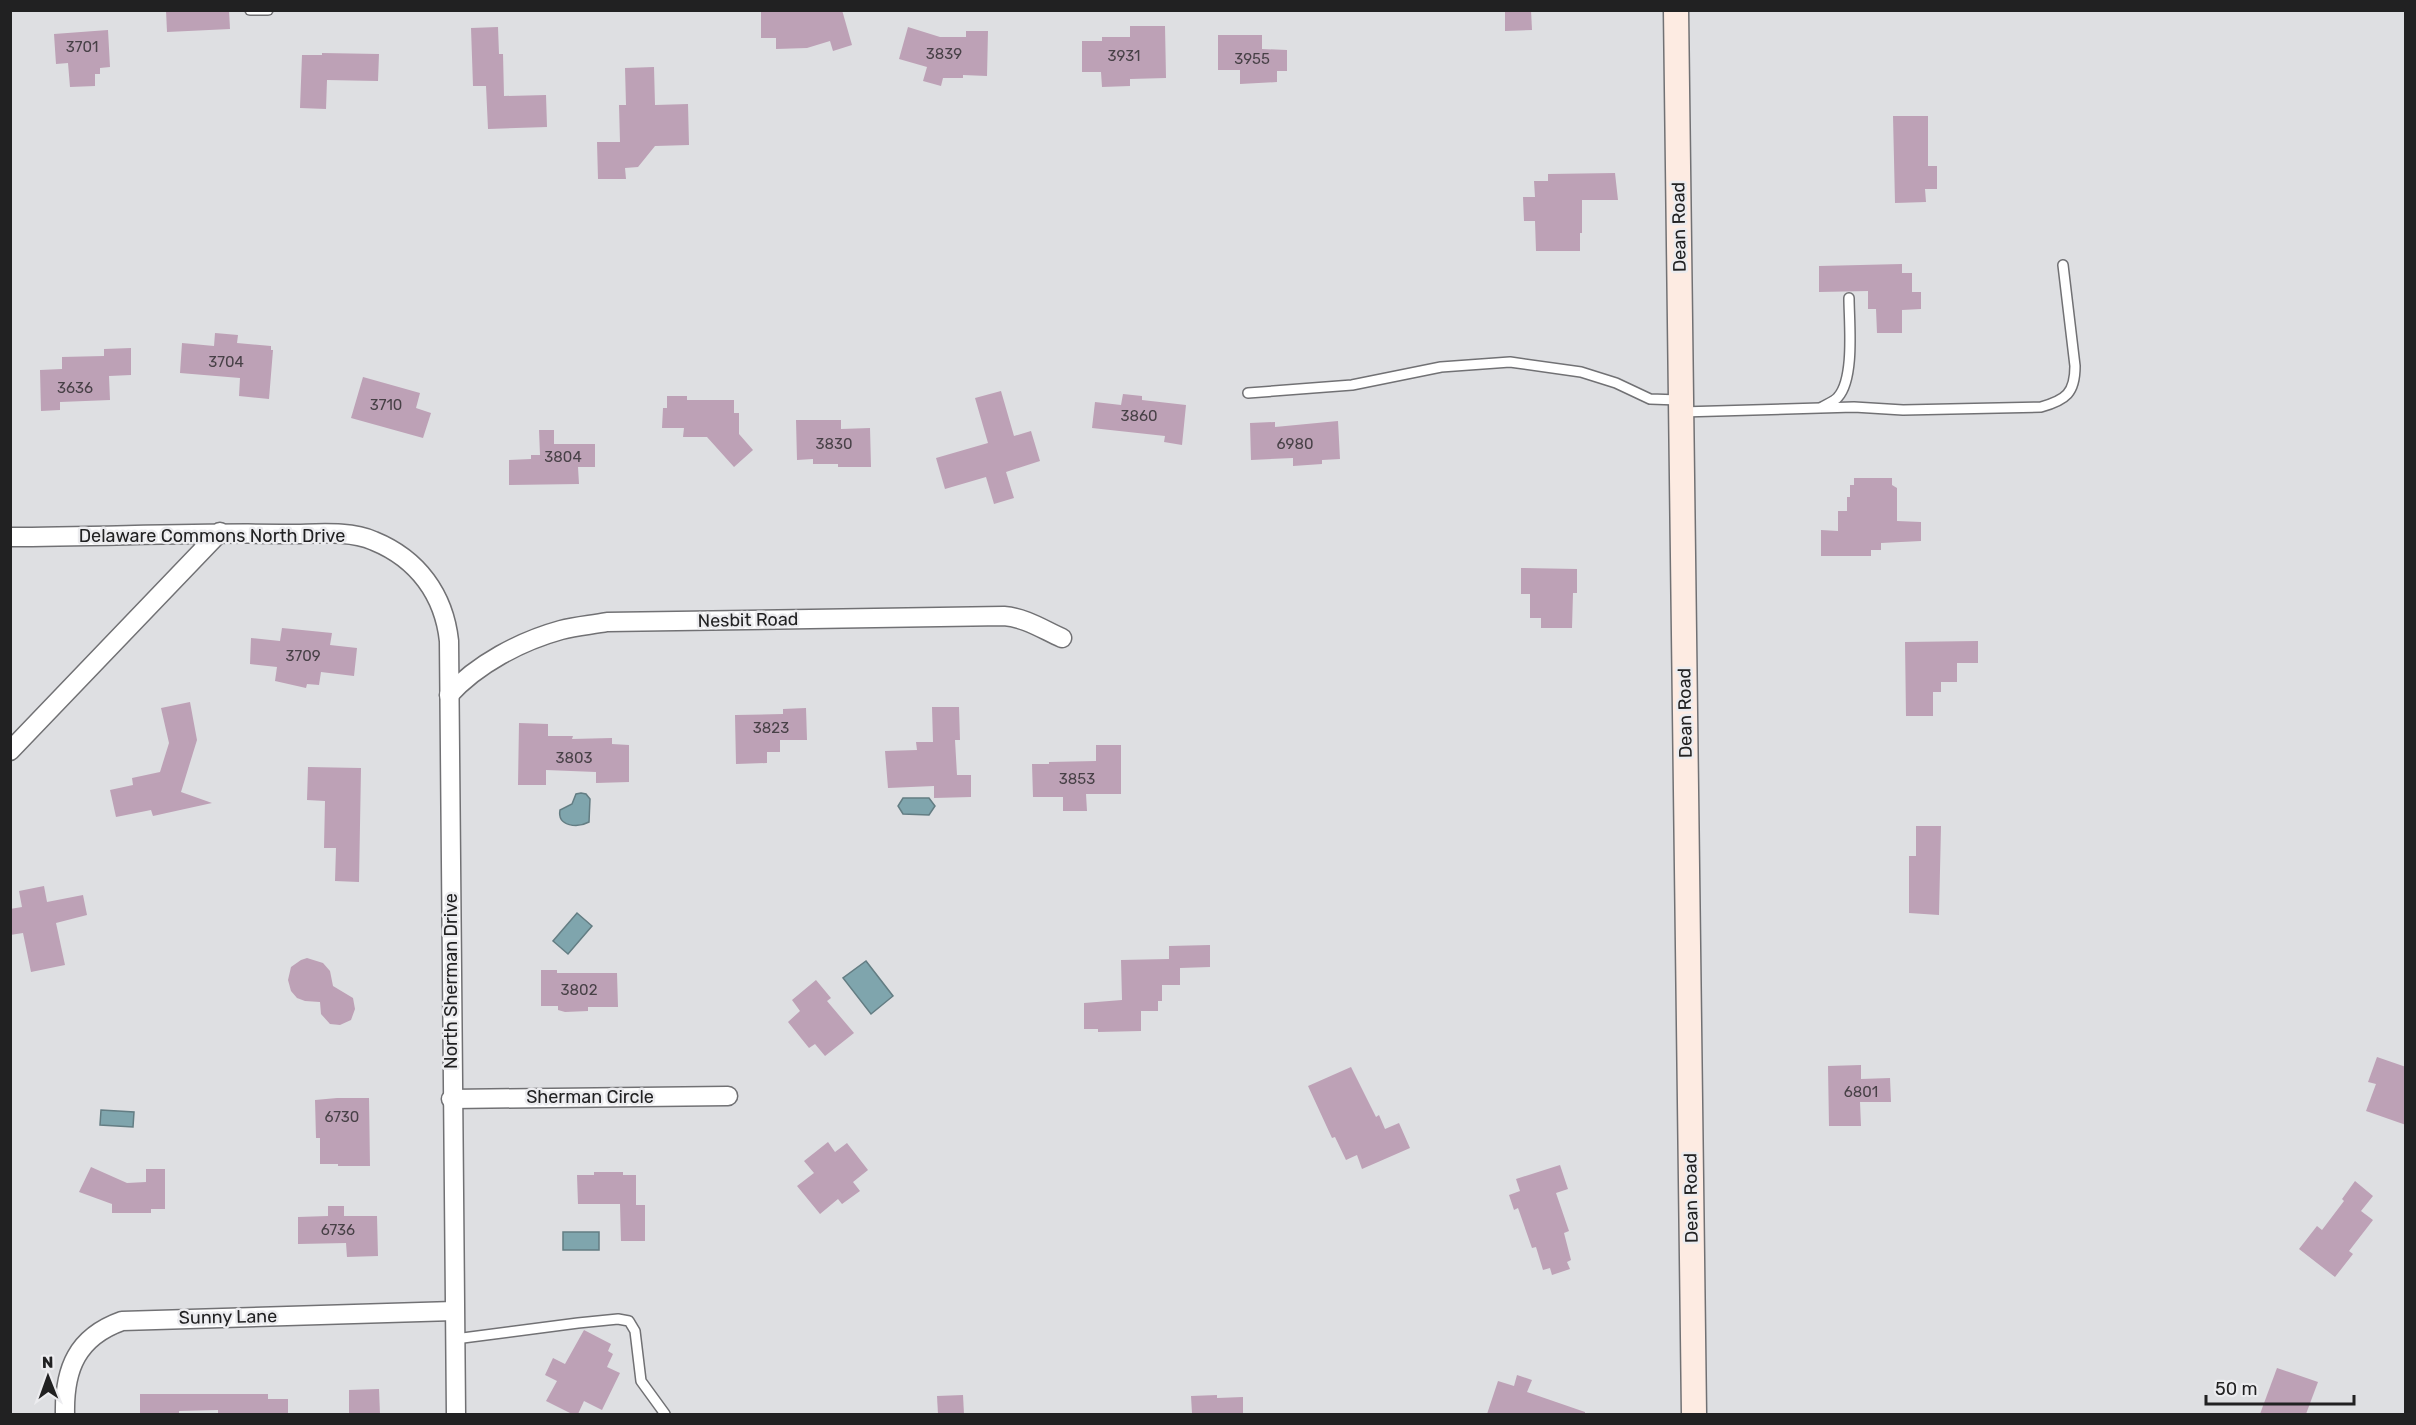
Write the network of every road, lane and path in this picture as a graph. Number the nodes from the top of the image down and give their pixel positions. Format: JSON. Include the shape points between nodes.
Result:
{"nodes":[{"id":1,"x":250,"y":10,"type":"edge"},
{"id":2,"x":268,"y":10,"type":"edge"},
{"id":3,"x":1676,"y":10,"type":"edge"},
{"id":4,"x":2063,"y":266,"type":"dead end"},
{"id":5,"x":1849,"y":298,"type":"dead end"},
{"id":6,"x":1248,"y":393,"type":"dead end"},
{"id":7,"x":1681,"y":406,"type":"junction"},
{"id":8,"x":1820,"y":409,"type":"junction"},
{"id":9,"x":220,"y":532,"type":"junction"},
{"id":10,"x":10,"y":537,"type":"edge"},
{"id":11,"x":407,"y":560,"type":"joint"},
{"id":12,"x":1062,"y":638,"type":"dead end"},
{"id":13,"x":449,"y":695,"type":"junction"},
{"id":14,"x":10,"y":750,"type":"edge"},
{"id":15,"x":728,"y":1096,"type":"dead end"},
{"id":16,"x":452,"y":1099,"type":"junction"},
{"id":17,"x":454,"y":1311,"type":"junction"},
{"id":18,"x":455,"y":1339,"type":"junction"},
{"id":19,"x":65,"y":1414,"type":"edge"},
{"id":20,"x":456,"y":1414,"type":"edge"},
{"id":21,"x":665,"y":1414,"type":"edge"},
{"id":22,"x":1694,"y":1414,"type":"edge"}],
"edges":[{"from":1,"to":2,"type":"lane"},
{"from":3,"to":7,"type":"street","name":"Dean Road"},
{"from":4,"to":8,"type":"lane","via":[[2075,382],[2069,394],[2055,403],[2041,407]]},
{"from":5,"to":8,"type":"lane","via":[[1845,384],[1838,397]]},
{"from":6,"to":7,"type":"lane","via":[[1352,385],[1441,367],[1510,362],[1581,372],[1650,399]]},
{"from":7,"to":8,"type":"lane"},
{"from":7,"to":22,"type":"street","name":"Dean Road"},
{"from":9,"to":10,"type":"street","name":"Delaware Commons North Drive"},
{"from":9,"to":11,"type":"street","name":"Delaware Commons North Drive","via":[[347,535],[374,541]]},
{"from":9,"to":14,"type":"street"},
{"from":11,"to":13,"type":"street","name":"North Sherman Drive","via":[[432,588],[444,613],[449,641]]},
{"from":12,"to":13,"type":"street","name":"Nesbit Road","via":[[1043,626],[1004,616],[607,622],[561,630],[518,647],[470,675]]},
{"from":13,"to":16,"type":"street","name":"North Sherman Drive"},
{"from":15,"to":16,"type":"street","name":"Sherman Circle"},
{"from":16,"to":17,"type":"street","name":"North Sherman Drive"},
{"from":17,"to":18,"type":"street","name":"North Sherman Drive"},
{"from":17,"to":19,"type":"street","name":"Sunny Lane","via":[[122,1321],[97,1333],[73,1362],[65,1389]]},
{"from":18,"to":20,"type":"street","name":"North Sherman Drive"},
{"from":18,"to":21,"type":"lane","via":[[598,1321],[629,1321],[635,1331],[640,1381]]}]}
